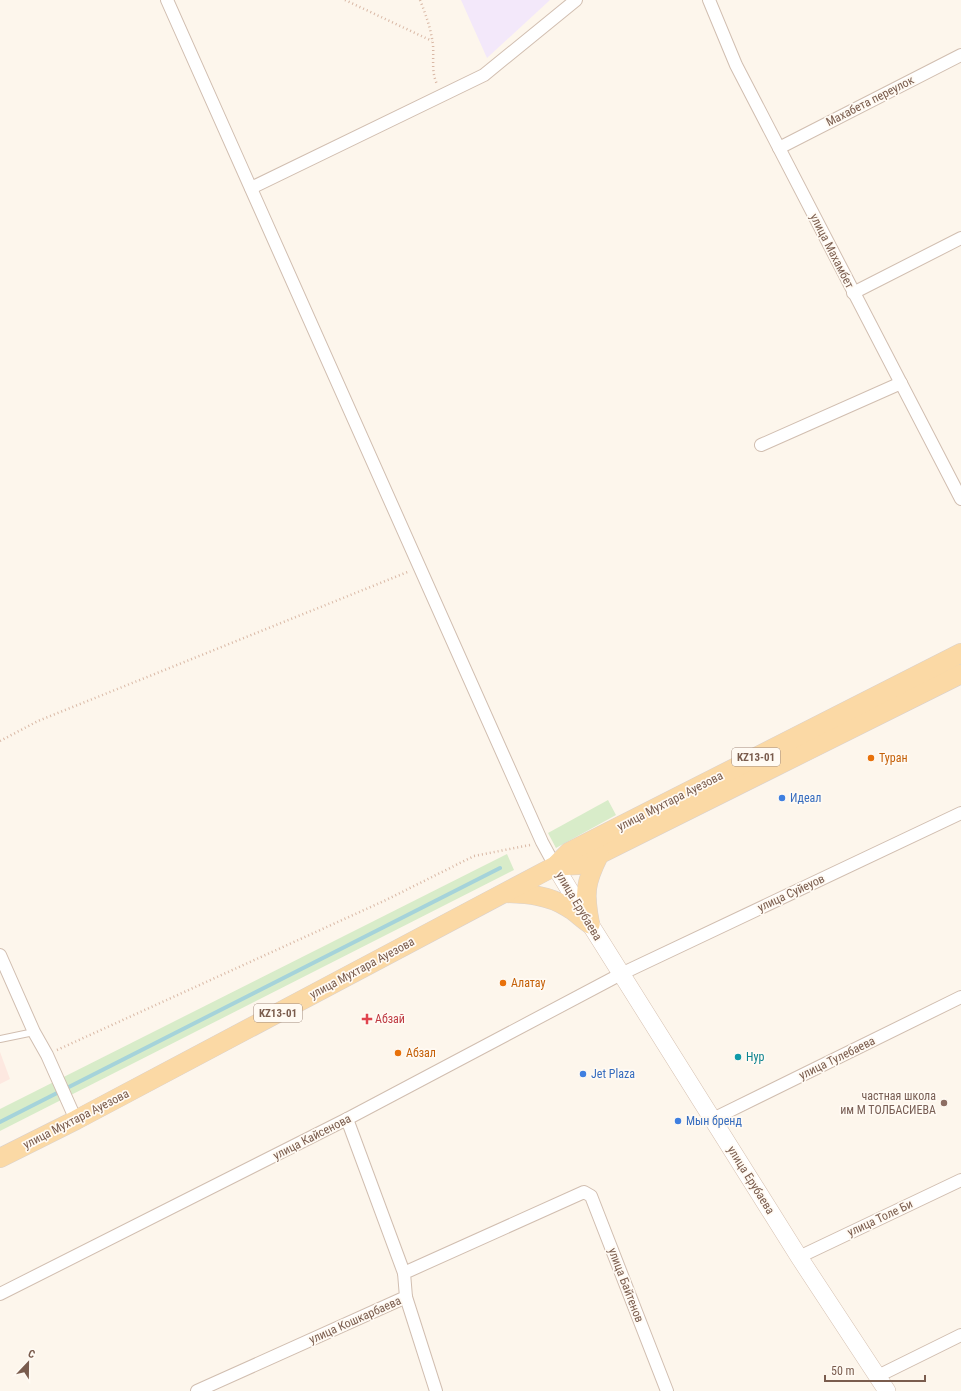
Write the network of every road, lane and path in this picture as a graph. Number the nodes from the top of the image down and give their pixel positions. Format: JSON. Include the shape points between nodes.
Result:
{"nodes":[{"id":1,"x":167,"y":0,"type":"edge"},
{"id":2,"x":344,"y":0,"type":"edge"},
{"id":3,"x":420,"y":0,"type":"edge"},
{"id":4,"x":576,"y":0,"type":"edge"},
{"id":5,"x":709,"y":0,"type":"edge"},
{"id":6,"x":432,"y":40,"type":"junction"},
{"id":7,"x":961,"y":55,"type":"edge"},
{"id":8,"x":442,"y":95,"type":"junction"},
{"id":9,"x":779,"y":148,"type":"junction"},
{"id":10,"x":251,"y":188,"type":"junction"},
{"id":11,"x":961,"y":238,"type":"edge"},
{"id":12,"x":854,"y":294,"type":"junction"},
{"id":13,"x":901,"y":383,"type":"junction"},
{"id":14,"x":761,"y":445,"type":"dead end"},
{"id":15,"x":961,"y":499,"type":"edge"},
{"id":16,"x":420,"y":567,"type":"junction"},
{"id":17,"x":961,"y":653,"type":"edge"},
{"id":18,"x":961,"y":674,"type":"edge"},
{"id":19,"x":0,"y":741,"type":"edge"},
{"id":20,"x":961,"y":813,"type":"edge"},
{"id":21,"x":542,"y":842,"type":"junction"},
{"id":22,"x":599,"y":855,"type":"junction"},
{"id":23,"x":555,"y":866,"type":"junction"},
{"id":24,"x":503,"y":893,"type":"junction"},
{"id":25,"x":590,"y":924,"type":"junction"},
{"id":26,"x":0,"y":955,"type":"edge"},
{"id":27,"x":621,"y":974,"type":"junction"},
{"id":28,"x":961,"y":997,"type":"edge"},
{"id":29,"x":34,"y":1032,"type":"junction"},
{"id":30,"x":0,"y":1038,"type":"edge"},
{"id":31,"x":47,"y":1054,"type":"junction"},
{"id":32,"x":347,"y":1119,"type":"junction"},
{"id":33,"x":713,"y":1119,"type":"junction"},
{"id":34,"x":76,"y":1120,"type":"junction"},
{"id":35,"x":0,"y":1158,"type":"edge"},
{"id":36,"x":961,"y":1180,"type":"edge"},
{"id":37,"x":799,"y":1257,"type":"junction"},
{"id":38,"x":404,"y":1273,"type":"junction"},
{"id":39,"x":0,"y":1294,"type":"edge"},
{"id":40,"x":406,"y":1297,"type":"junction"},
{"id":41,"x":961,"y":1335,"type":"edge"},
{"id":42,"x":878,"y":1376,"type":"junction"},
{"id":43,"x":217,"y":1386,"type":"edge"},
{"id":44,"x":197,"y":1391,"type":"edge"},
{"id":45,"x":436,"y":1391,"type":"edge"},
{"id":46,"x":667,"y":1391,"type":"edge"},
{"id":47,"x":887,"y":1391,"type":"edge"}],
"edges":[{"from":1,"to":10,"type":"street"},
{"from":2,"to":6,"type":"path"},
{"from":3,"to":6,"type":"path","via":[[428,19]]},
{"from":4,"to":8,"type":"street","via":[[484,75]]},
{"from":5,"to":9,"type":"street","name":"улица Махамбет","via":[[736,65]]},
{"from":6,"to":8,"type":"path","via":[[433,78]]},
{"from":7,"to":9,"type":"street","name":"Махабета переулок"},
{"from":8,"to":10,"type":"street"},
{"from":9,"to":12,"type":"street","name":"улица Махамбет"},
{"from":10,"to":16,"type":"street"},
{"from":11,"to":12,"type":"street"},
{"from":12,"to":13,"type":"street","name":"улица Махамбет"},
{"from":13,"to":14,"type":"street"},
{"from":13,"to":15,"type":"street","name":"улица Махамбет"},
{"from":16,"to":19,"type":"path","via":[[38,721]]},
{"from":16,"to":21,"type":"street"},
{"from":17,"to":23,"type":"main road","name":"улица Мухтара Ауезова","number":"KZ13-01","via":[[569,852]]},
{"from":18,"to":22,"type":"main road","name":"улица Мухтара Ауезова","number":"KZ13-01"},
{"from":20,"to":27,"type":"street","name":"улица Суйеуов"},
{"from":21,"to":23,"type":"street"},
{"from":21,"to":31,"type":"path","via":[[474,856],[386,900]]},
{"from":22,"to":23,"type":"main road","name":"улица Мухтара Ауезова","number":"KZ13-01","via":[[578,865]]},
{"from":22,"to":25,"type":"main road","via":[[590,873],[587,887],[586,902]]},
{"from":23,"to":24,"type":"main road","name":"улица Мухтара Ауезова","number":"KZ13-01"},
{"from":23,"to":25,"type":"street","name":"улица Ерубаева"},
{"from":24,"to":25,"type":"main road","via":[[541,896],[567,907]]},
{"from":24,"to":34,"type":"main road","name":"улица Мухтара Ауезова","number":"KZ13-01"},
{"from":25,"to":27,"type":"street","name":"улица Ерубаева"},
{"from":26,"to":29,"type":"street"},
{"from":27,"to":32,"type":"street","name":"улица Кайсенова"},
{"from":27,"to":33,"type":"street","name":"улица Ерубаева"},
{"from":28,"to":33,"type":"street","name":"улица Тулебаева"},
{"from":29,"to":30,"type":"lane"},
{"from":29,"to":31,"type":"street"},
{"from":31,"to":34,"type":"street"},
{"from":32,"to":38,"type":"street","name":"улица Кошкарбаева"},
{"from":32,"to":39,"type":"street","name":"улица Кайсенова"},
{"from":33,"to":37,"type":"street","name":"улица Ерубаева"},
{"from":34,"to":35,"type":"main road","name":"улица Мухтара Ауезова","number":"KZ13-01"},
{"from":36,"to":37,"type":"street","name":"улица Толе Би"},
{"from":37,"to":42,"type":"street","name":"улица Ерубаева"},
{"from":38,"to":40,"type":"street","name":"улица Кошкарбаева"},
{"from":38,"to":46,"type":"street","name":"улица Байтенов","via":[[584,1192],[591,1196]]},
{"from":40,"to":43,"type":"street","name":"улица Кошкарбаева"},
{"from":40,"to":45,"type":"street"},
{"from":41,"to":42,"type":"street"},
{"from":42,"to":47,"type":"street","name":"улица Ерубаева"},
{"from":43,"to":44,"type":"street","name":"улица Кошкарбаева"}]}
